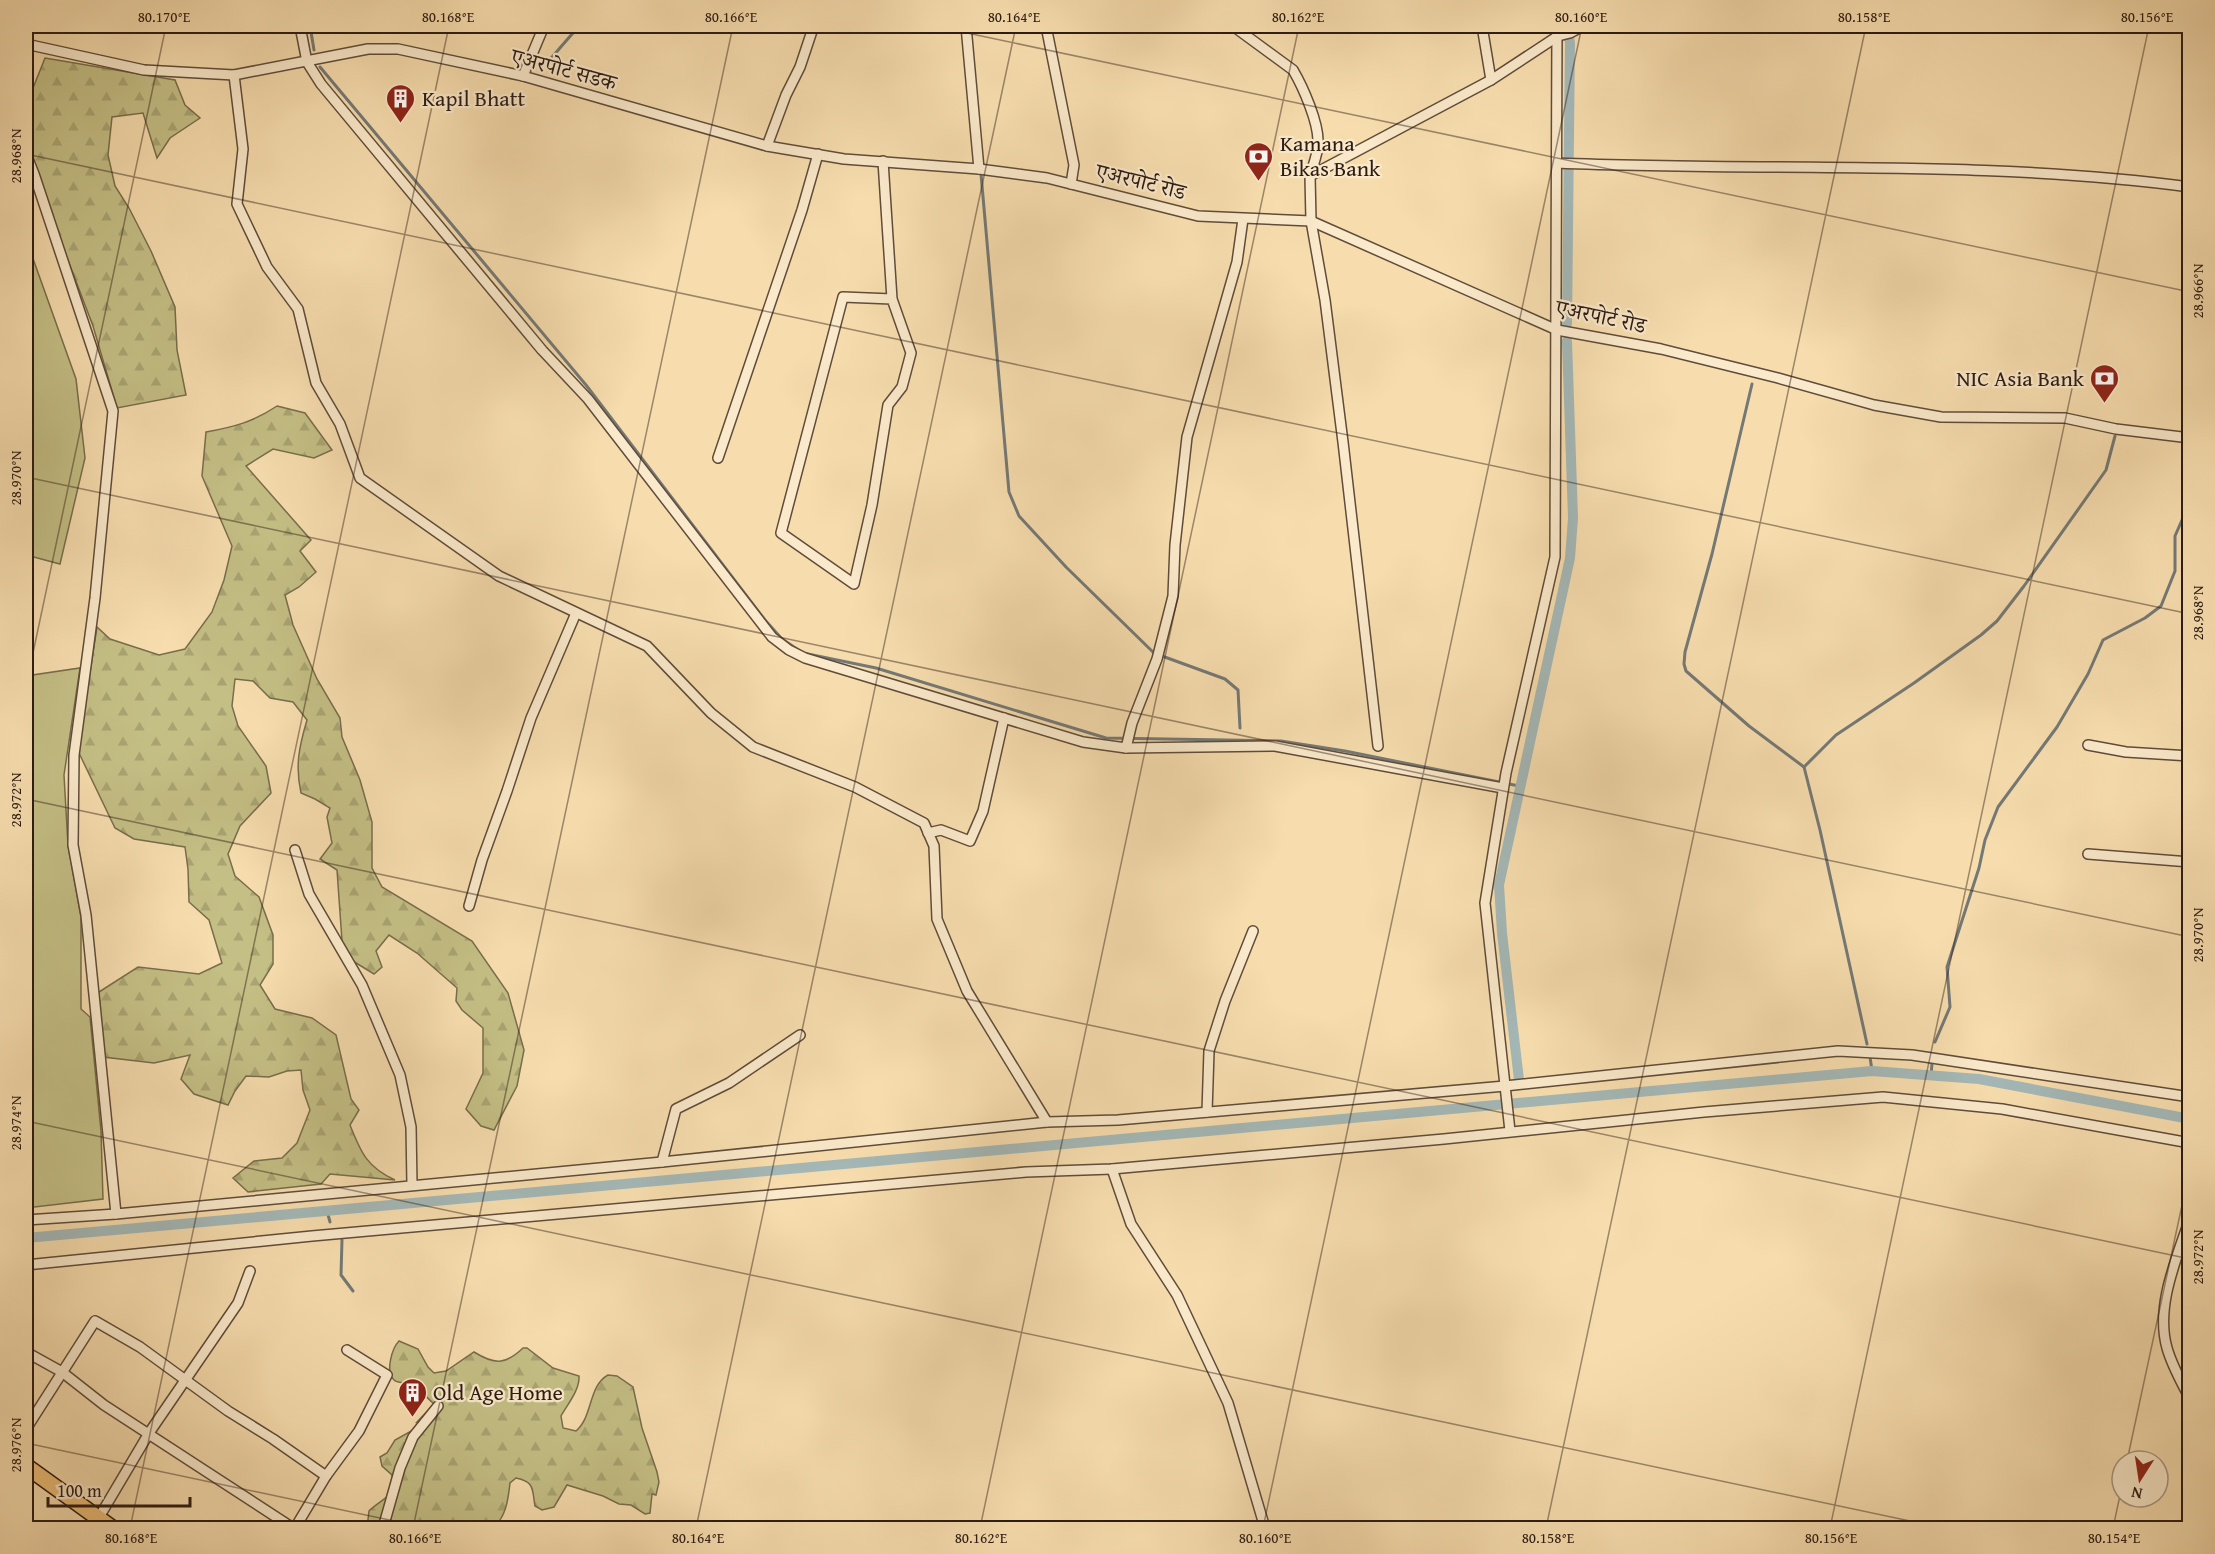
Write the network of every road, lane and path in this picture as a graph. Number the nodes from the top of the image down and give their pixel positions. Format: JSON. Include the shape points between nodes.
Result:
{"nodes":[{"id":1,"x":300,"y":26,"type":"edge"},
{"id":2,"x":544,"y":26,"type":"edge"},
{"id":3,"x":966,"y":26,"type":"edge"},
{"id":4,"x":1046,"y":26,"type":"edge"},
{"id":5,"x":1233,"y":26,"type":"edge"},
{"id":6,"x":1482,"y":26,"type":"edge"},
{"id":7,"x":1557,"y":26,"type":"edge"},
{"id":8,"x":1583,"y":26,"type":"edge"},
{"id":9,"x":813,"y":28,"type":"dead end"},
{"id":10,"x":1564,"y":34,"type":"junction"},
{"id":11,"x":26,"y":44,"type":"edge"},
{"id":12,"x":307,"y":62,"type":"junction"},
{"id":13,"x":234,"y":75,"type":"junction"},
{"id":14,"x":523,"y":76,"type":"junction"},
{"id":15,"x":1491,"y":80,"type":"junction"},
{"id":16,"x":767,"y":146,"type":"junction"},
{"id":17,"x":26,"y":153,"type":"edge"},
{"id":18,"x":818,"y":154,"type":"junction"},
{"id":19,"x":883,"y":161,"type":"junction"},
{"id":20,"x":1564,"y":163,"type":"junction"},
{"id":21,"x":982,"y":169,"type":"junction"},
{"id":22,"x":1310,"y":176,"type":"junction"},
{"id":23,"x":1071,"y":184,"type":"junction"},
{"id":24,"x":2190,"y":187,"type":"edge"},
{"id":25,"x":1243,"y":219,"type":"junction"},
{"id":26,"x":1311,"y":222,"type":"junction"},
{"id":27,"x":892,"y":299,"type":"junction"},
{"id":28,"x":1557,"y":330,"type":"junction"},
{"id":29,"x":2190,"y":438,"type":"edge"},
{"id":30,"x":718,"y":458,"type":"dead end"},
{"id":31,"x":576,"y":613,"type":"junction"},
{"id":32,"x":1004,"y":718,"type":"junction"},
{"id":33,"x":2088,"y":745,"type":"dead end"},
{"id":34,"x":1378,"y":746,"type":"dead end"},
{"id":35,"x":1126,"y":748,"type":"junction"},
{"id":36,"x":2190,"y":756,"type":"edge"},
{"id":37,"x":1504,"y":787,"type":"junction"},
{"id":38,"x":928,"y":833,"type":"junction"},
{"id":39,"x":295,"y":850,"type":"dead end"},
{"id":40,"x":2088,"y":854,"type":"dead end"},
{"id":41,"x":2190,"y":862,"type":"edge"},
{"id":42,"x":469,"y":906,"type":"dead end"},
{"id":43,"x":1253,"y":932,"type":"dead end"},
{"id":44,"x":800,"y":1035,"type":"dead end"},
{"id":45,"x":1506,"y":1086,"type":"junction"},
{"id":46,"x":2190,"y":1097,"type":"edge"},
{"id":47,"x":1207,"y":1112,"type":"junction"},
{"id":48,"x":1047,"y":1122,"type":"junction"},
{"id":49,"x":1509,"y":1126,"type":"junction"},
{"id":50,"x":2190,"y":1143,"type":"edge"},
{"id":51,"x":662,"y":1162,"type":"junction"},
{"id":52,"x":1112,"y":1169,"type":"junction"},
{"id":53,"x":412,"y":1185,"type":"junction"},
{"id":54,"x":116,"y":1214,"type":"junction"},
{"id":55,"x":2190,"y":1218,"type":"edge"},
{"id":56,"x":26,"y":1220,"type":"edge"},
{"id":57,"x":26,"y":1265,"type":"edge"},
{"id":58,"x":250,"y":1271,"type":"dead end"},
{"id":59,"x":347,"y":1350,"type":"dead end"},
{"id":60,"x":26,"y":1352,"type":"edge"},
{"id":61,"x":62,"y":1372,"type":"junction"},
{"id":62,"x":184,"y":1380,"type":"junction"},
{"id":63,"x":2190,"y":1399,"type":"edge"},
{"id":64,"x":438,"y":1406,"type":"dead end"},
{"id":65,"x":26,"y":1429,"type":"edge"},
{"id":66,"x":149,"y":1433,"type":"junction"},
{"id":67,"x":26,"y":1466,"type":"edge"},
{"id":68,"x":326,"y":1476,"type":"junction"},
{"id":69,"x":97,"y":1524,"type":"edge"},
{"id":70,"x":112,"y":1528,"type":"edge"},
{"id":71,"x":294,"y":1528,"type":"edge"},
{"id":72,"x":383,"y":1528,"type":"edge"},
{"id":73,"x":1265,"y":1528,"type":"edge"}],
"edges":[{"from":1,"to":12,"type":"street"},
{"from":2,"to":14,"type":"street"},
{"from":3,"to":21,"type":"street"},
{"from":4,"to":23,"type":"street","via":[[1074,165]]},
{"from":5,"to":22,"type":"street","via":[[1293,70],[1299,80],[1318,143]]},
{"from":6,"to":15,"type":"street"},
{"from":7,"to":10,"type":"street"},
{"from":8,"to":10,"type":"street"},
{"from":9,"to":16,"type":"street"},
{"from":10,"to":15,"type":"street"},
{"from":10,"to":20,"type":"street"},
{"from":11,"to":13,"type":"street","name":"एअरपोर्ट सडक","via":[[144,70]]},
{"from":12,"to":13,"type":"street","name":"एअरपोर्ट सडक"},
{"from":12,"to":14,"type":"street","name":"एअरपोर्ट सडक","via":[[369,49],[398,49]]},
{"from":12,"to":32,"type":"street","via":[[321,84],[519,322],[588,399],[772,637],[805,658]]},
{"from":13,"to":31,"type":"street","via":[[243,149],[237,204],[267,267],[298,309],[316,383],[340,424],[360,478],[499,576]]},
{"from":14,"to":16,"type":"street","name":"एअरपोर्ट सडक"},
{"from":15,"to":22,"type":"street"},
{"from":16,"to":18,"type":"street","name":"एअरपोर्ट सडक"},
{"from":17,"to":54,"type":"street","via":[[113,411],[95,598],[74,755],[73,845],[86,915]]},
{"from":18,"to":19,"type":"street","name":"एअरपोर्ट सडक"},
{"from":18,"to":30,"type":"street"},
{"from":19,"to":21,"type":"street","name":"एअरपोर्ट सडक"},
{"from":19,"to":27,"type":"street"},
{"from":20,"to":24,"type":"street","via":[[1976,169],[2131,179]]},
{"from":20,"to":28,"type":"street"},
{"from":21,"to":23,"type":"street","name":"एअरपोर्ट रोड"},
{"from":22,"to":26,"type":"street"},
{"from":23,"to":25,"type":"street","name":"एअरपोर्ट रोड","via":[[1198,216]]},
{"from":25,"to":26,"type":"street","name":"एअरपोर्ट रोड"},
{"from":25,"to":35,"type":"street","via":[[1236,262],[1186,436],[1173,596],[1157,659]]},
{"from":26,"to":28,"type":"street","name":"एअरपोर्ट रोड"},
{"from":26,"to":34,"type":"street","via":[[1325,300]]},
{"from":27,"to":27,"type":"street","via":[[911,353],[902,387],[888,405],[854,584],[781,533],[843,297]]},
{"from":28,"to":29,"type":"street","name":"एअरपोर्ट रोड","via":[[1660,349],[1874,405],[1941,417],[2065,418]]},
{"from":28,"to":37,"type":"street","via":[[1555,557]]},
{"from":31,"to":38,"type":"street","via":[[647,646],[711,713],[753,747],[855,787],[924,823]]},
{"from":31,"to":42,"type":"street","via":[[531,718]]},
{"from":32,"to":35,"type":"street","via":[[1083,742]]},
{"from":32,"to":38,"type":"street","via":[[983,811],[970,841],[941,831]]},
{"from":33,"to":36,"type":"street"},
{"from":35,"to":37,"type":"street","via":[[1275,746]]},
{"from":37,"to":45,"type":"street","via":[[1485,903]]},
{"from":38,"to":48,"type":"street","via":[[934,846],[937,919],[945,940],[967,991]]},
{"from":39,"to":53,"type":"street","via":[[309,894],[362,985],[400,1075],[411,1127]]},
{"from":40,"to":41,"type":"street"},
{"from":43,"to":47,"type":"street","via":[[1209,1051]]},
{"from":44,"to":51,"type":"street","via":[[729,1083],[676,1109]]},
{"from":45,"to":46,"type":"street","via":[[1838,1051],[1912,1055]]},
{"from":45,"to":47,"type":"street"},
{"from":45,"to":49,"type":"street"},
{"from":47,"to":48,"type":"street"},
{"from":48,"to":51,"type":"street"},
{"from":49,"to":50,"type":"street","via":[[1883,1097],[2002,1109]]},
{"from":49,"to":52,"type":"street","via":[[1444,1139]]},
{"from":51,"to":53,"type":"street"},
{"from":52,"to":57,"type":"street","via":[[1026,1172]]},
{"from":52,"to":73,"type":"street","via":[[1131,1224],[1177,1295],[1228,1403]]},
{"from":53,"to":54,"type":"street"},
{"from":54,"to":56,"type":"street"},
{"from":55,"to":63,"type":"street","via":[[2171,1275],[2164,1323],[2167,1348]]},
{"from":58,"to":62,"type":"street","via":[[238,1303]]},
{"from":59,"to":68,"type":"street","via":[[387,1375],[359,1431]]},
{"from":60,"to":61,"type":"street"},
{"from":61,"to":62,"type":"street","via":[[95,1322],[140,1347]]},
{"from":61,"to":65,"type":"street"},
{"from":61,"to":66,"type":"street"},
{"from":62,"to":66,"type":"street"},
{"from":62,"to":68,"type":"street"},
{"from":64,"to":72,"type":"street","via":[[413,1437]]},
{"from":66,"to":69,"type":"street"},
{"from":66,"to":71,"type":"street"},
{"from":67,"to":69,"type":"highway"},
{"from":68,"to":71,"type":"street"},
{"from":69,"to":70,"type":"highway"}]}
